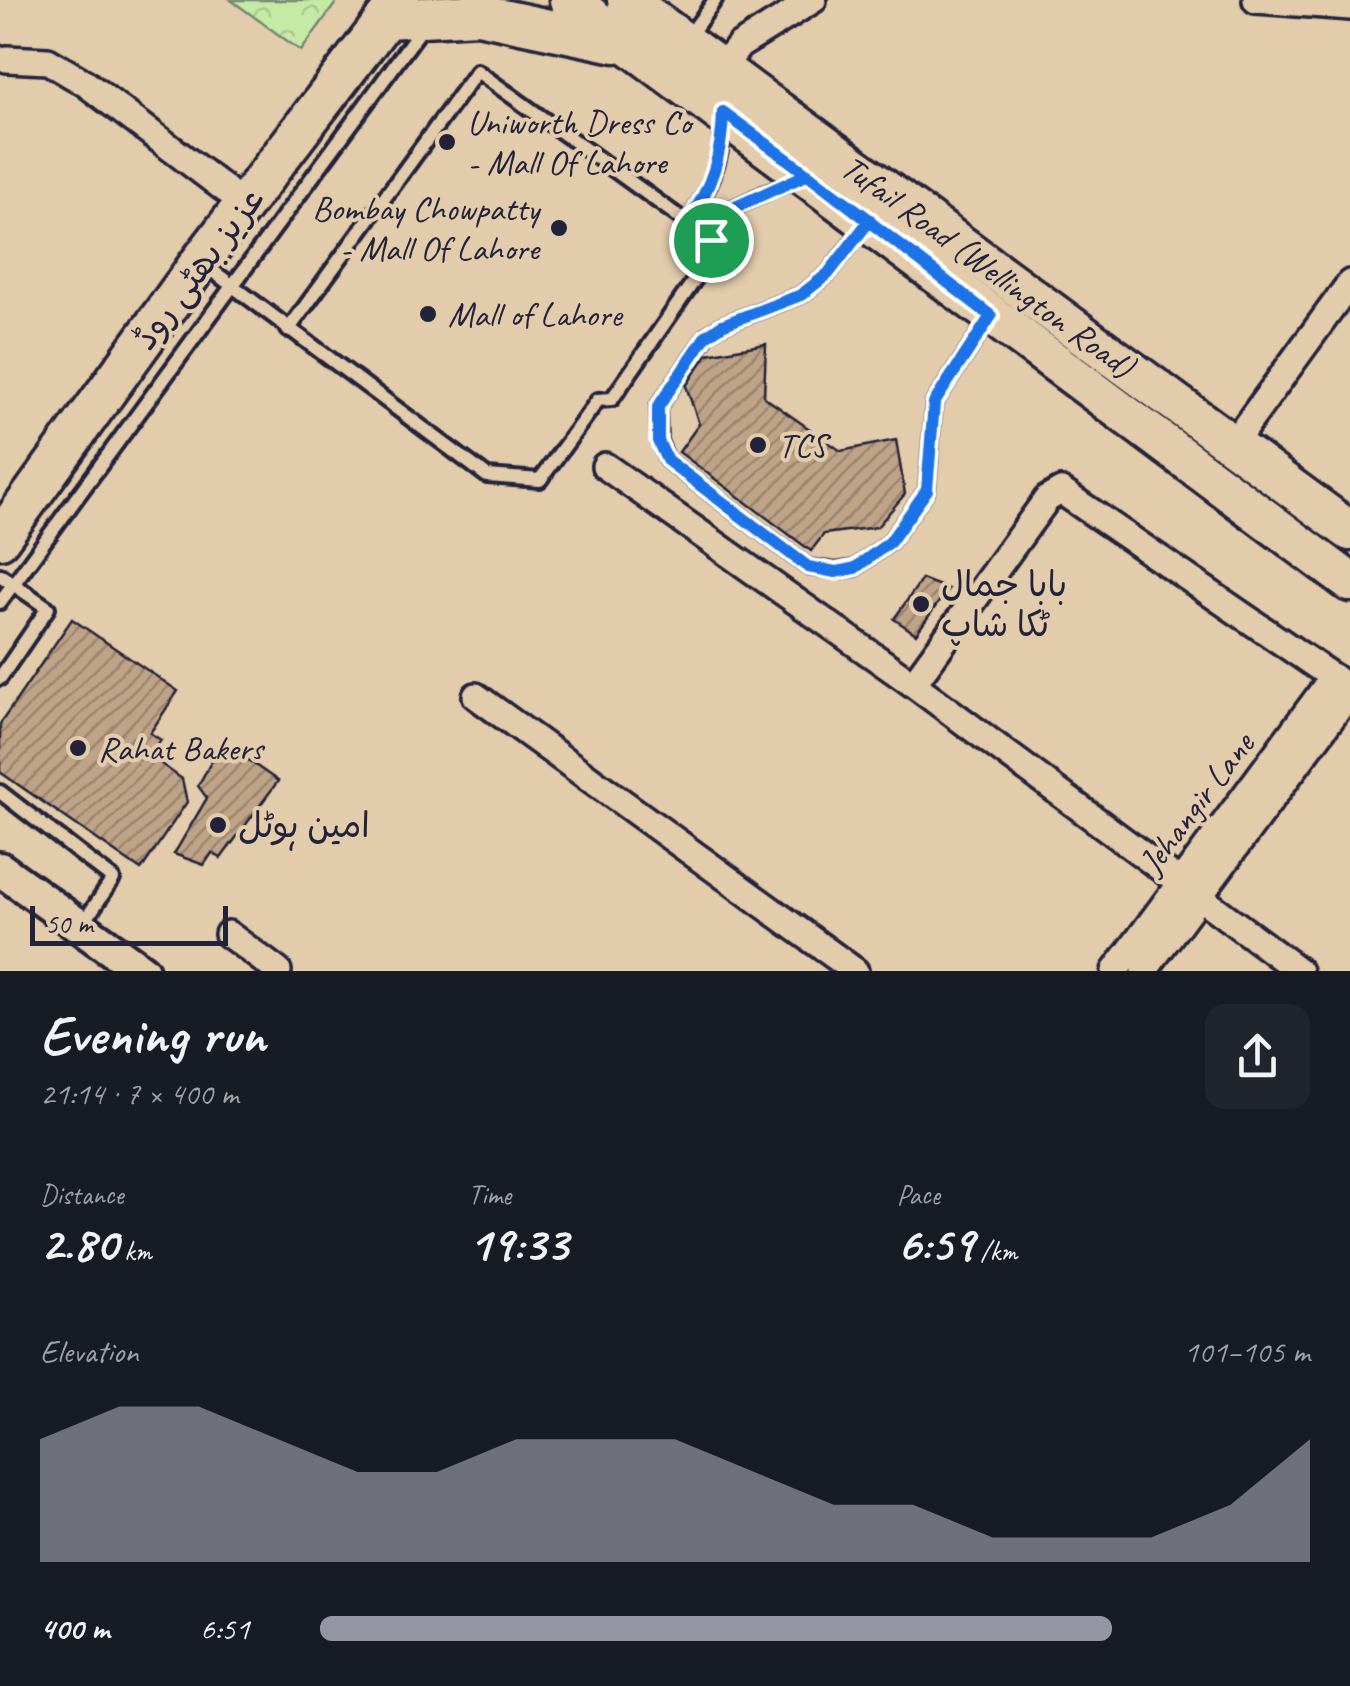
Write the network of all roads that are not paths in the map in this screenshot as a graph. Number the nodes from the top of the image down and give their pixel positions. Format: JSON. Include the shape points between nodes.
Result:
{"nodes":[{"id":1,"x":569,"y":0,"type":"edge"},
{"id":2,"x":627,"y":0,"type":"edge"},
{"id":3,"x":715,"y":0,"type":"edge"},
{"id":4,"x":813,"y":0,"type":"edge"},
{"id":5,"x":1256,"y":0,"type":"edge"},
{"id":6,"x":1350,"y":7,"type":"edge"},
{"id":7,"x":396,"y":9,"type":"edge"},
{"id":8,"x":684,"y":43,"type":"junction"},
{"id":9,"x":636,"y":48,"type":"junction"},
{"id":10,"x":7,"y":58,"type":"dead end"},
{"id":11,"x":721,"y":70,"type":"junction"},
{"id":12,"x":723,"y":112,"type":"junction"},
{"id":13,"x":808,"y":174,"type":"junction"},
{"id":14,"x":226,"y":190,"type":"junction"},
{"id":15,"x":707,"y":193,"type":"junction"},
{"id":16,"x":731,"y":209,"type":"junction"},
{"id":17,"x":870,"y":220,"type":"junction"},
{"id":18,"x":688,"y":222,"type":"junction"},
{"id":19,"x":711,"y":240,"type":"junction"},
{"id":20,"x":200,"y":262,"type":"junction"},
{"id":21,"x":1350,"y":283,"type":"edge"},
{"id":22,"x":235,"y":286,"type":"junction"},
{"id":23,"x":991,"y":316,"type":"junction"},
{"id":24,"x":288,"y":330,"type":"junction"},
{"id":25,"x":1232,"y":446,"type":"junction"},
{"id":26,"x":605,"y":466,"type":"dead end"},
{"id":27,"x":0,"y":502,"type":"edge"},
{"id":28,"x":1350,"y":531,"type":"edge"},
{"id":29,"x":0,"y":540,"type":"edge"},
{"id":30,"x":0,"y":575,"type":"edge"},
{"id":31,"x":1350,"y":582,"type":"edge"},
{"id":32,"x":13,"y":584,"type":"junction"},
{"id":33,"x":0,"y":602,"type":"edge"},
{"id":34,"x":0,"y":678,"type":"edge"},
{"id":35,"x":913,"y":684,"type":"junction"},
{"id":36,"x":1344,"y":686,"type":"edge"},
{"id":37,"x":476,"y":696,"type":"dead end"},
{"id":38,"x":0,"y":792,"type":"edge"},
{"id":39,"x":0,"y":869,"type":"edge"},
{"id":40,"x":1190,"y":890,"type":"junction"},
{"id":41,"x":81,"y":926,"type":"junction"},
{"id":42,"x":228,"y":934,"type":"dead end"},
{"id":43,"x":142,"y":971,"type":"edge"},
{"id":44,"x":278,"y":971,"type":"edge"},
{"id":45,"x":855,"y":971,"type":"edge"},
{"id":46,"x":1115,"y":971,"type":"edge"},
{"id":47,"x":1144,"y":971,"type":"edge"},
{"id":48,"x":1299,"y":971,"type":"edge"}],
"edges":[{"from":1,"to":9,"type":"main road","name":"Tufail Road (Wellington Road)"},
{"from":2,"to":8,"type":"main road","name":"Tufail Road (Wellington Road)"},
{"from":3,"to":8,"type":"lane"},
{"from":4,"to":11,"type":"street","via":[[738,46]]},
{"from":5,"to":6,"type":"street"},
{"from":7,"to":9,"type":"main road","via":[[504,17]]},
{"from":7,"to":14,"type":"main road","name":"عزیز بھٹی روڈ"},
{"from":7,"to":20,"type":"main road","name":"عزیز بھٹی روڈ"},
{"from":7,"to":22,"type":"lane"},
{"from":8,"to":11,"type":"main road","name":"Tufail Road (Wellington Road)"},
{"from":9,"to":12,"type":"main road","name":"Tufail Road (Wellington Road)"},
{"from":10,"to":14,"type":"street","via":[[48,62],[85,83]]},
{"from":11,"to":25,"type":"main road","name":"Tufail Road (Wellington Road)"},
{"from":12,"to":13,"type":"main road","name":"Tufail Road (Wellington Road)"},
{"from":12,"to":15,"type":"lane","via":[[718,165]]},
{"from":13,"to":16,"type":"lane"},
{"from":13,"to":17,"type":"main road","name":"Tufail Road (Wellington Road)"},
{"from":14,"to":27,"type":"main road","name":"عزیز بھٹی روڈ"},
{"from":15,"to":16,"type":"lane"},
{"from":15,"to":18,"type":"lane"},
{"from":16,"to":19,"type":"lane"},
{"from":17,"to":23,"type":"main road","name":"Tufail Road (Wellington Road)"},
{"from":17,"to":23,"type":"lane","via":[[828,274],[801,295],[706,336],[658,407],[658,441],[667,460],[808,567],[855,568],[890,542],[927,490],[934,403]]},
{"from":18,"to":19,"type":"lane"},
{"from":18,"to":24,"type":"lane","via":[[477,71]]},
{"from":19,"to":24,"type":"lane","via":[[716,250],[612,398],[598,400],[540,480],[487,476]]},
{"from":20,"to":22,"type":"lane"},
{"from":20,"to":29,"type":"main road","name":"عزیز بھٹی روڈ"},
{"from":21,"to":25,"type":"street"},
{"from":22,"to":24,"type":"lane"},
{"from":22,"to":32,"type":"lane"},
{"from":23,"to":31,"type":"main road","name":"Tufail Road (Wellington Road)"},
{"from":25,"to":28,"type":"main road","name":"Tufail Road (Wellington Road)"},
{"from":26,"to":35,"type":"street"},
{"from":30,"to":32,"type":"lane"},
{"from":32,"to":33,"type":"lane"},
{"from":32,"to":34,"type":"lane","via":[[48,608]]},
{"from":35,"to":36,"type":"street","via":[[1047,499],[1061,491]]},
{"from":35,"to":40,"type":"street"},
{"from":36,"to":40,"type":"street","name":"Jehangir Lane"},
{"from":37,"to":45,"type":"street"},
{"from":38,"to":41,"type":"lane","via":[[113,880]]},
{"from":39,"to":41,"type":"street"},
{"from":40,"to":46,"type":"street","name":"Jehangir Lane"},
{"from":40,"to":47,"type":"street","name":"Jehangir Lane"},
{"from":40,"to":48,"type":"street"},
{"from":41,"to":43,"type":"street"},
{"from":42,"to":44,"type":"street"}]}
